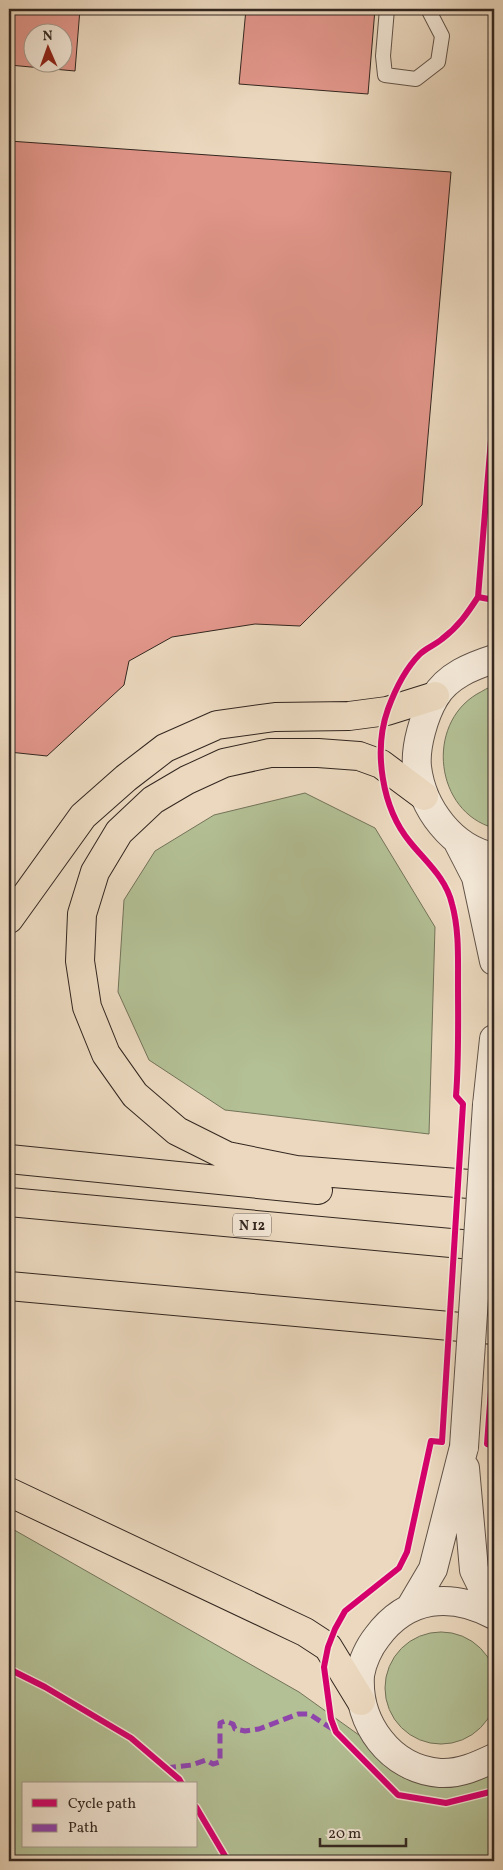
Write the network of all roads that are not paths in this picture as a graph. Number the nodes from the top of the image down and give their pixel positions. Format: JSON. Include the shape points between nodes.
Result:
{"nodes":[{"id":1,"x":387,"y":9,"type":"edge"},
{"id":2,"x":428,"y":9,"type":"edge"},
{"id":3,"x":494,"y":640,"type":"edge"},
{"id":4,"x":483,"y":662,"type":"edge"},
{"id":5,"x":435,"y":696,"type":"junction"},
{"id":6,"x":424,"y":796,"type":"junction"},
{"id":7,"x":457,"y":840,"type":"junction"},
{"id":8,"x":494,"y":857,"type":"edge"},
{"id":9,"x":9,"y":919,"type":"edge"},
{"id":10,"x":494,"y":961,"type":"edge"},
{"id":11,"x":494,"y":1039,"type":"edge"},
{"id":12,"x":9,"y":1159,"type":"edge"},
{"id":13,"x":494,"y":1186,"type":"edge"},
{"id":14,"x":9,"y":1202,"type":"edge"},
{"id":15,"x":494,"y":1202,"type":"edge"},
{"id":16,"x":494,"y":1247,"type":"edge"},
{"id":17,"x":9,"y":1286,"type":"edge"},
{"id":18,"x":494,"y":1330,"type":"edge"},
{"id":19,"x":464,"y":1447,"type":"junction"},
{"id":20,"x":9,"y":1492,"type":"edge"},
{"id":21,"x":410,"y":1608,"type":"junction"},
{"id":22,"x":494,"y":1611,"type":"edge"},
{"id":23,"x":494,"y":1615,"type":"edge"},
{"id":24,"x":361,"y":1701,"type":"junction"},
{"id":25,"x":494,"y":1758,"type":"edge"}],
"edges":[{"from":1,"to":2,"type":"lane","via":[[383,56],[386,75],[416,79],[438,62],[442,36]]},
{"from":3,"to":4,"type":"street"},
{"from":4,"to":5,"type":"street","via":[[451,680]]},
{"from":5,"to":6,"type":"street","via":[[422,726],[417,766]]},
{"from":5,"to":9,"type":"highway","via":[[368,714],[275,717],[217,726],[165,748],[83,816]]},
{"from":6,"to":7,"type":"street","via":[[438,820]]},
{"from":6,"to":13,"type":"highway","via":[[381,764],[359,756],[270,753],[224,763],[153,800],[119,832],[95,872],[82,914],[80,961],[87,1007],[106,1054],[134,1095],[177,1131],[227,1156],[296,1170]]},
{"from":7,"to":8,"type":"street"},
{"from":7,"to":10,"type":"street","via":[[476,877]]},
{"from":11,"to":19,"type":"street","bridge":true},
{"from":12,"to":15,"type":"highway","via":[[297,1189]]},
{"from":14,"to":16,"type":"highway","number":"N 12"},
{"from":17,"to":18,"type":"highway"},
{"from":19,"to":21,"type":"street","via":[[433,1569]]},
{"from":19,"to":22,"type":"street","via":[[474,1570]]},
{"from":20,"to":24,"type":"highway","via":[[304,1632],[328,1647]]},
{"from":21,"to":23,"type":"street","via":[[431,1601],[454,1601],[476,1606]]},
{"from":21,"to":24,"type":"street","via":[[386,1624],[369,1647],[360,1674]]},
{"from":24,"to":25,"type":"street","via":[[370,1728],[388,1751],[412,1766],[440,1773],[468,1770]]}]}
